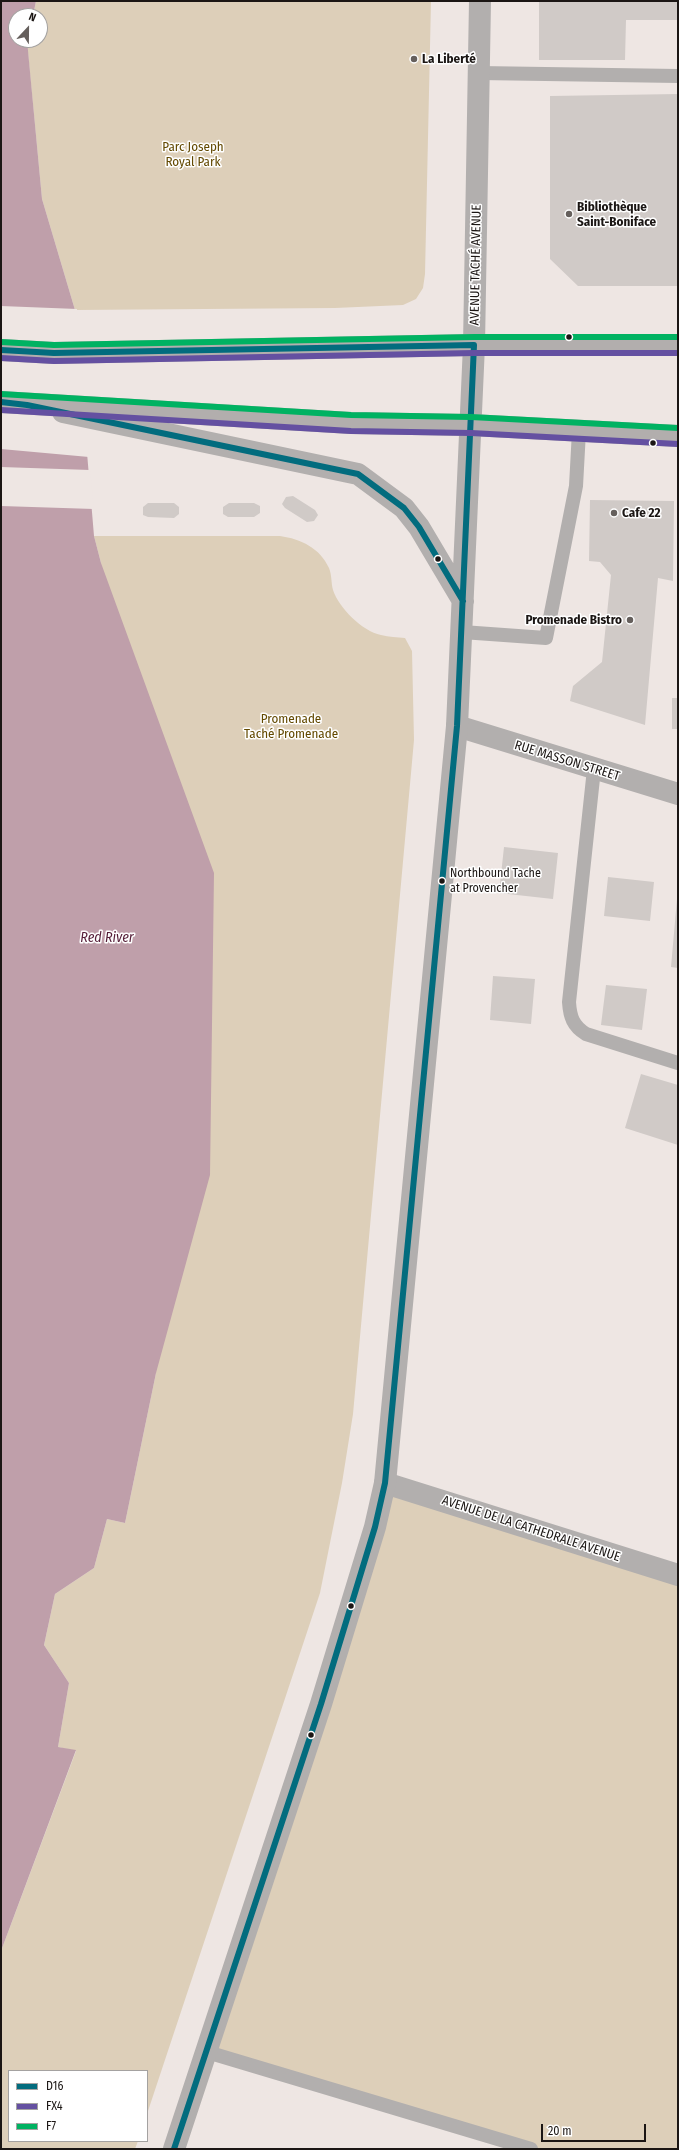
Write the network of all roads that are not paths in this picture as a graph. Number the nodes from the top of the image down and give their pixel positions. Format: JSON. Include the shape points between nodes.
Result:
{"nodes":[{"id":1,"x":480,"y":1,"type":"edge"},
{"id":2,"x":479,"y":73,"type":"junction"},
{"id":3,"x":678,"y":76,"type":"edge"},
{"id":4,"x":474,"y":345,"type":"junction"},
{"id":5,"x":678,"y":345,"type":"edge"},
{"id":6,"x":1,"y":350,"type":"edge"},
{"id":7,"x":1,"y":402,"type":"edge"},
{"id":8,"x":27,"y":405,"type":"junction"},
{"id":9,"x":471,"y":425,"type":"junction"},
{"id":10,"x":579,"y":431,"type":"junction"},
{"id":11,"x":678,"y":436,"type":"edge"},
{"id":12,"x":463,"y":601,"type":"junction"},
{"id":13,"x":462,"y":632,"type":"junction"},
{"id":14,"x":457,"y":726,"type":"junction"},
{"id":15,"x":594,"y":769,"type":"junction"},
{"id":16,"x":678,"y":794,"type":"edge"},
{"id":17,"x":678,"y":1063,"type":"edge"},
{"id":18,"x":385,"y":1483,"type":"junction"},
{"id":19,"x":678,"y":1575,"type":"edge"},
{"id":20,"x":206,"y":2052,"type":"junction"},
{"id":21,"x":174,"y":2149,"type":"edge"},
{"id":22,"x":531,"y":2149,"type":"edge"}],
"edges":[{"from":1,"to":2,"type":"street","name":"AVENUE TACHÉ AVENUE"},
{"from":2,"to":3,"type":"lane"},
{"from":2,"to":4,"type":"street","name":"AVENUE TACHÉ AVENUE"},
{"from":4,"to":5,"type":"main road"},
{"from":4,"to":6,"type":"main road","via":[[54,353]]},
{"from":4,"to":9,"type":"street","name":"AVENUE TACHÉ AVENUE"},
{"from":7,"to":8,"type":"main road"},
{"from":8,"to":9,"type":"main road","via":[[351,423]]},
{"from":8,"to":12,"type":"street","via":[[358,474],[404,508],[419,527]]},
{"from":9,"to":10,"type":"main road"},
{"from":9,"to":12,"type":"street","name":"AVENUE TACHÉ AVENUE"},
{"from":10,"to":11,"type":"main road"},
{"from":10,"to":13,"type":"lane","via":[[576,486],[546,638]]},
{"from":12,"to":13,"type":"street","name":"AVENUE TACHÉ AVENUE"},
{"from":13,"to":14,"type":"street","name":"AVENUE TACHÉ AVENUE"},
{"from":14,"to":15,"type":"street","name":"RUE MASSON STREET"},
{"from":14,"to":18,"type":"street","name":"AVENUE TACHÉ AVENUE"},
{"from":15,"to":16,"type":"street","name":"RUE MASSON STREET"},
{"from":15,"to":17,"type":"lane","via":[[569,1015],[576,1028],[586,1034]]},
{"from":18,"to":19,"type":"street","name":"AVENUE DE LA CATHEDRALE AVENUE"},
{"from":18,"to":20,"type":"street","name":"AVENUE TACHÉ AVENUE","via":[[375,1528],[321,1704]]},
{"from":20,"to":21,"type":"street","name":"AVENUE TACHÉ AVENUE"},
{"from":20,"to":22,"type":"lane"}]}
